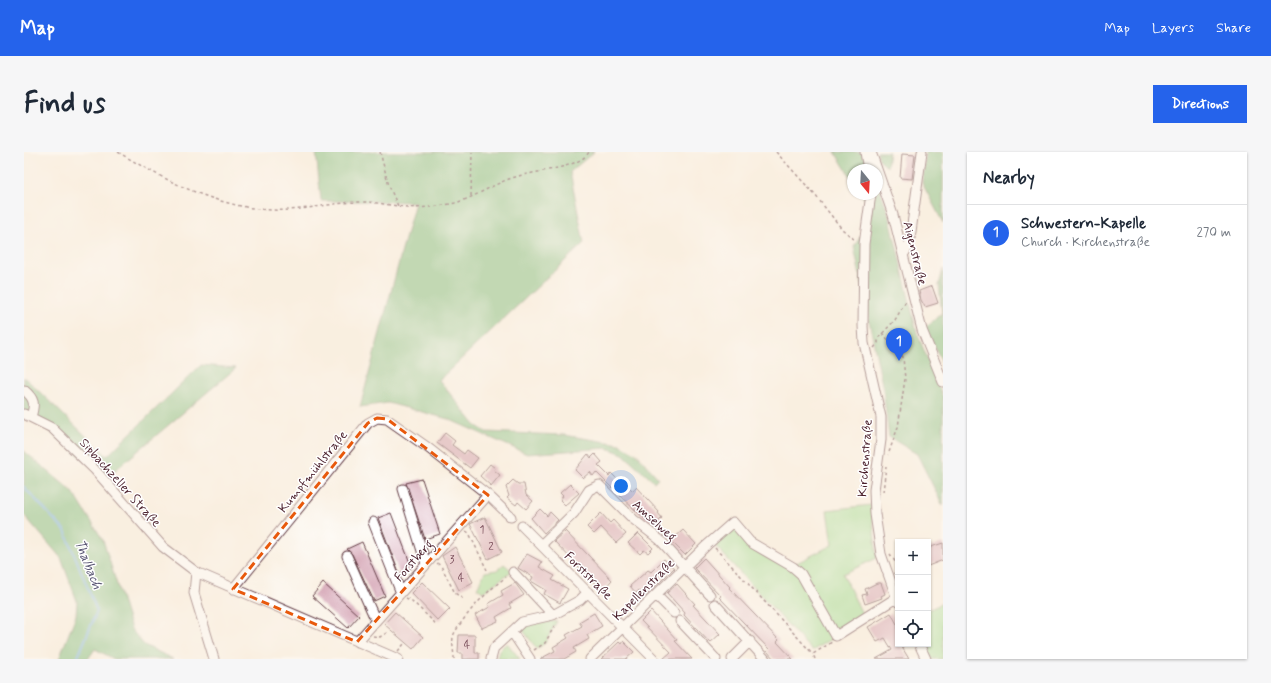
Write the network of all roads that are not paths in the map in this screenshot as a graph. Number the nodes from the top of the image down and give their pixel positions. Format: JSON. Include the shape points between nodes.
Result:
{"nodes":[{"id":1,"x":865,"y":152,"type":"edge"},
{"id":2,"x":872,"y":152,"type":"edge"},
{"id":3,"x":922,"y":152,"type":"edge"},
{"id":4,"x":867,"y":164,"type":"edge"},
{"id":5,"x":870,"y":200,"type":"edge"},
{"id":6,"x":903,"y":255,"type":"junction"},
{"id":7,"x":943,"y":382,"type":"edge"},
{"id":8,"x":24,"y":390,"type":"edge"},
{"id":9,"x":27,"y":415,"type":"edge"},
{"id":10,"x":403,"y":489,"type":"dead end"},
{"id":11,"x":488,"y":495,"type":"junction"},
{"id":12,"x":512,"y":517,"type":"dead end"},
{"id":13,"x":373,"y":522,"type":"dead end"},
{"id":14,"x":522,"y":526,"type":"dead end"},
{"id":15,"x":541,"y":545,"type":"junction"},
{"id":16,"x":347,"y":556,"type":"dead end"},
{"id":17,"x":428,"y":562,"type":"junction"},
{"id":18,"x":684,"y":567,"type":"junction"},
{"id":19,"x":196,"y":572,"type":"junction"},
{"id":20,"x":513,"y":572,"type":"road end"},
{"id":21,"x":894,"y":580,"type":"edge"},
{"id":22,"x":233,"y":589,"type":"junction"},
{"id":23,"x":588,"y":592,"type":"junction"},
{"id":24,"x":400,"y":594,"type":"junction"},
{"id":25,"x":656,"y":595,"type":"junction"},
{"id":26,"x":710,"y":595,"type":"dead end"},
{"id":27,"x":895,"y":601,"type":"edge"},
{"id":28,"x":716,"y":604,"type":"dead end"},
{"id":29,"x":674,"y":613,"type":"dead end"},
{"id":30,"x":555,"y":618,"type":"junction"},
{"id":31,"x":376,"y":621,"type":"junction"},
{"id":32,"x":680,"y":621,"type":"dead end"},
{"id":33,"x":623,"y":627,"type":"junction"},
{"id":34,"x":512,"y":632,"type":"junction"},
{"id":35,"x":750,"y":641,"type":"junction"},
{"id":36,"x":357,"y":642,"type":"junction"},
{"id":37,"x":920,"y":647,"type":"edge"},
{"id":38,"x":528,"y":656,"type":"edge"},
{"id":39,"x":214,"y":659,"type":"edge"},
{"id":40,"x":398,"y":659,"type":"edge"},
{"id":41,"x":491,"y":659,"type":"edge"},
{"id":42,"x":590,"y":659,"type":"edge"},
{"id":43,"x":654,"y":659,"type":"edge"},
{"id":44,"x":716,"y":659,"type":"edge"},
{"id":45,"x":732,"y":659,"type":"edge"},
{"id":46,"x":766,"y":659,"type":"edge"},
{"id":47,"x":926,"y":659,"type":"edge"}],
"edges":[{"from":1,"to":4,"type":"street"},
{"from":2,"to":6,"type":"street","name":"Aigenstraße"},
{"from":3,"to":6,"type":"street","via":[[909,246]]},
{"from":5,"to":21,"type":"street","name":"Kirchenstraße","via":[[864,244],[863,326],[881,417],[874,514],[881,554]]},
{"from":6,"to":7,"type":"street","name":"Aigenstraße","via":[[922,330]]},
{"from":8,"to":9,"type":"street","via":[[35,404]]},
{"from":9,"to":19,"type":"street","name":"Sipbachzeller Straße","via":[[52,428],[95,470],[163,547]]},
{"from":10,"to":17,"type":"street"},
{"from":11,"to":12,"type":"street"},
{"from":11,"to":17,"type":"street","name":"Forstberg"},
{"from":11,"to":22,"type":"street","name":"Kumpfmühlstraße","via":[[387,419],[377,418],[368,423]]},
{"from":13,"to":24,"type":"street"},
{"from":14,"to":15,"type":"street","name":"Forststraße"},
{"from":15,"to":18,"type":"street","name":"Amselweg","via":[[574,513],[589,490],[599,485],[633,519],[660,540]]},
{"from":15,"to":23,"type":"street","name":"Forststraße"},
{"from":16,"to":31,"type":"street"},
{"from":17,"to":24,"type":"street","name":"Forstberg"},
{"from":18,"to":25,"type":"street","name":"Kapellenstraße"},
{"from":18,"to":26,"type":"street"},
{"from":18,"to":27,"type":"street","name":"Kapellenstraße","via":[[733,522],[750,542],[801,574],[836,636]]},
{"from":19,"to":22,"type":"street","name":"Sipbachzeller Straße"},
{"from":19,"to":39,"type":"street","via":[[194,594]]},
{"from":20,"to":30,"type":"street"},
{"from":22,"to":36,"type":"street","name":"Sipbachzeller Straße"},
{"from":23,"to":30,"type":"street"},
{"from":23,"to":33,"type":"street","name":"Forststraße"},
{"from":24,"to":31,"type":"street","name":"Forstberg"},
{"from":25,"to":29,"type":"street"},
{"from":25,"to":33,"type":"street","name":"Kapellenstraße"},
{"from":28,"to":35,"type":"street"},
{"from":30,"to":34,"type":"street","via":[[522,622]]},
{"from":31,"to":36,"type":"street","name":"Forstberg"},
{"from":32,"to":44,"type":"street"},
{"from":33,"to":42,"type":"street","name":"Kapellenstraße"},
{"from":33,"to":43,"type":"street","name":"Forststraße"},
{"from":34,"to":38,"type":"street"},
{"from":34,"to":41,"type":"street","via":[[494,648]]},
{"from":35,"to":45,"type":"street"},
{"from":35,"to":46,"type":"street"},
{"from":36,"to":40,"type":"street","name":"Sipbachzeller Straße"},
{"from":37,"to":47,"type":"street"}]}
